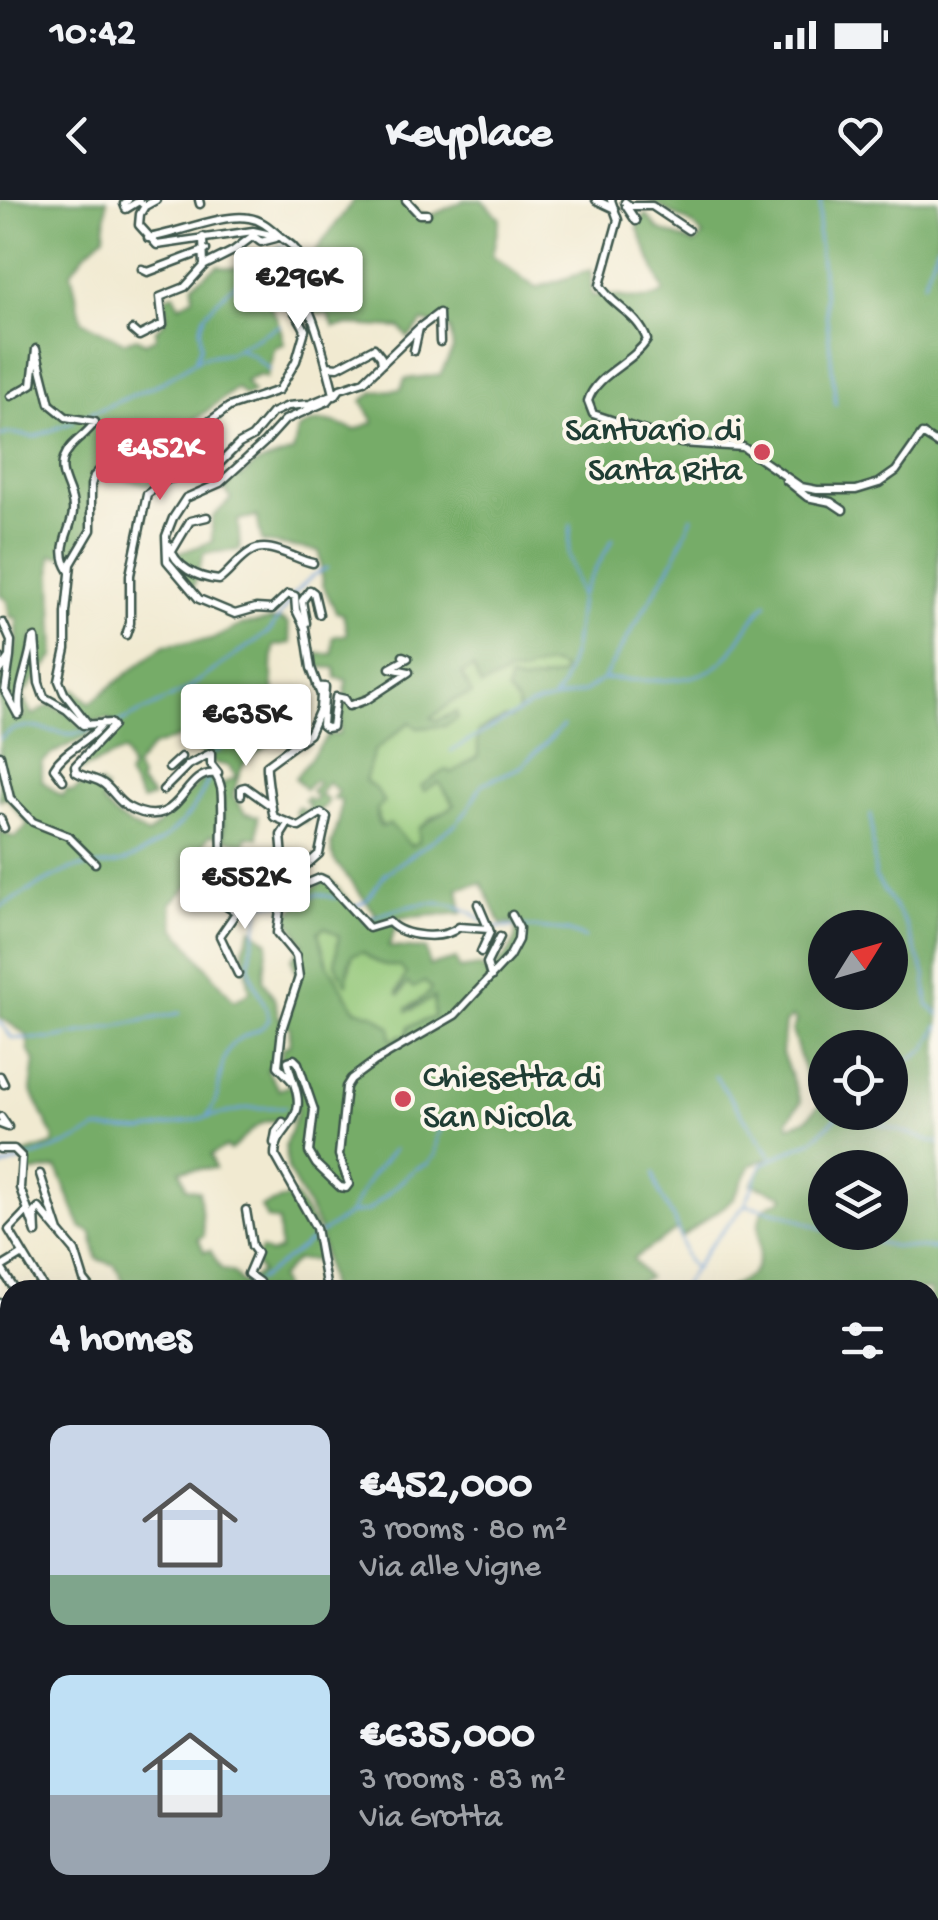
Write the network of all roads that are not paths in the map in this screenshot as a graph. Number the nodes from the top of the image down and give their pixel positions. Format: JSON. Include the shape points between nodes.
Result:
{"nodes":[{"id":1,"x":128,"y":200,"type":"edge"},
{"id":2,"x":156,"y":200,"type":"edge"},
{"id":3,"x":406,"y":200,"type":"edge"},
{"id":4,"x":596,"y":200,"type":"edge"},
{"id":5,"x":624,"y":201,"type":"edge"},
{"id":6,"x":612,"y":205,"type":"edge"},
{"id":7,"x":146,"y":206,"type":"junction"},
{"id":8,"x":428,"y":214,"type":"dead end"},
{"id":9,"x":636,"y":221,"type":"dead end"},
{"id":10,"x":688,"y":230,"type":"dead end"},
{"id":11,"x":246,"y":236,"type":"junction"},
{"id":12,"x":203,"y":237,"type":"junction"},
{"id":13,"x":279,"y":237,"type":"junction"},
{"id":14,"x":148,"y":238,"type":"junction"},
{"id":15,"x":179,"y":240,"type":"junction"},
{"id":16,"x":206,"y":250,"type":"junction"},
{"id":17,"x":298,"y":254,"type":"junction"},
{"id":18,"x":184,"y":259,"type":"junction"},
{"id":19,"x":205,"y":265,"type":"junction"},
{"id":20,"x":142,"y":270,"type":"dead end"},
{"id":21,"x":419,"y":328,"type":"junction"},
{"id":22,"x":132,"y":330,"type":"dead end"},
{"id":23,"x":440,"y":342,"type":"dead end"},
{"id":24,"x":414,"y":351,"type":"dead end"},
{"id":25,"x":382,"y":364,"type":"junction"},
{"id":26,"x":327,"y":366,"type":"junction"},
{"id":27,"x":334,"y":395,"type":"junction"},
{"id":28,"x":11,"y":396,"type":"dead end"},
{"id":29,"x":938,"y":444,"type":"edge"},
{"id":30,"x":779,"y":470,"type":"junction"},
{"id":31,"x":843,"y":510,"type":"dead end"},
{"id":32,"x":207,"y":516,"type":"dead end"},
{"id":33,"x":170,"y":524,"type":"junction"},
{"id":34,"x":171,"y":553,"type":"junction"},
{"id":35,"x":313,"y":563,"type":"dead end"},
{"id":36,"x":71,"y":573,"type":"junction"},
{"id":37,"x":319,"y":614,"type":"dead end"},
{"id":38,"x":2,"y":623,"type":"dead end"},
{"id":39,"x":305,"y":628,"type":"junction"},
{"id":40,"x":126,"y":635,"type":"dead end"},
{"id":41,"x":403,"y":656,"type":"dead end"},
{"id":42,"x":10,"y":657,"type":"junction"},
{"id":43,"x":0,"y":664,"type":"edge"},
{"id":44,"x":317,"y":686,"type":"junction"},
{"id":45,"x":88,"y":724,"type":"junction"},
{"id":46,"x":102,"y":726,"type":"junction"},
{"id":47,"x":332,"y":727,"type":"junction"},
{"id":48,"x":310,"y":734,"type":"junction"},
{"id":49,"x":0,"y":755,"type":"edge"},
{"id":50,"x":188,"y":765,"type":"junction"},
{"id":51,"x":169,"y":768,"type":"dead end"},
{"id":52,"x":219,"y":779,"type":"junction"},
{"id":53,"x":64,"y":780,"type":"dead end"},
{"id":54,"x":163,"y":790,"type":"dead end"},
{"id":55,"x":241,"y":795,"type":"dead end"},
{"id":56,"x":270,"y":805,"type":"junction"},
{"id":57,"x":327,"y":805,"type":"dead end"},
{"id":58,"x":326,"y":815,"type":"junction"},
{"id":59,"x":0,"y":818,"type":"edge"},
{"id":60,"x":287,"y":825,"type":"junction"},
{"id":61,"x":4,"y":828,"type":"dead end"},
{"id":62,"x":271,"y":861,"type":"dead end"},
{"id":63,"x":94,"y":864,"type":"dead end"},
{"id":64,"x":231,"y":880,"type":"junction"},
{"id":65,"x":250,"y":891,"type":"junction"},
{"id":66,"x":278,"y":893,"type":"junction"},
{"id":67,"x":478,"y":904,"type":"dead end"},
{"id":68,"x":236,"y":912,"type":"junction"},
{"id":69,"x":512,"y":915,"type":"dead end"},
{"id":70,"x":490,"y":930,"type":"junction"},
{"id":71,"x":500,"y":938,"type":"dead end"},
{"id":72,"x":481,"y":952,"type":"dead end"},
{"id":73,"x":238,"y":974,"type":"dead end"},
{"id":74,"x":491,"y":976,"type":"junction"},
{"id":75,"x":294,"y":1083,"type":"junction"},
{"id":76,"x":0,"y":1117,"type":"edge"},
{"id":77,"x":283,"y":1122,"type":"dead end"},
{"id":78,"x":0,"y":1124,"type":"edge"},
{"id":79,"x":0,"y":1140,"type":"edge"},
{"id":80,"x":275,"y":1145,"type":"junction"},
{"id":81,"x":4,"y":1149,"type":"edge"},
{"id":82,"x":40,"y":1174,"type":"dead end"},
{"id":83,"x":246,"y":1210,"type":"dead end"},
{"id":84,"x":28,"y":1211,"type":"junction"},
{"id":85,"x":245,"y":1224,"type":"dead end"},
{"id":86,"x":59,"y":1233,"type":"junction"},
{"id":87,"x":252,"y":1242,"type":"junction"},
{"id":88,"x":23,"y":1254,"type":"junction"},
{"id":89,"x":0,"y":1268,"type":"edge"},
{"id":90,"x":39,"y":1280,"type":"edge"},
{"id":91,"x":84,"y":1280,"type":"edge"},
{"id":92,"x":251,"y":1280,"type":"edge"},
{"id":93,"x":324,"y":1280,"type":"edge"}],
"edges":[{"from":1,"to":7,"type":"street","via":[[126,210],[138,201]]},
{"from":2,"to":7,"type":"street"},
{"from":3,"to":8,"type":"street"},
{"from":4,"to":6,"type":"street"},
{"from":5,"to":9,"type":"street"},
{"from":5,"to":10,"type":"street","via":[[652,206]]},
{"from":6,"to":30,"type":"street","via":[[618,220],[600,286],[638,322],[647,340],[590,392],[593,414],[681,444],[743,446]]},
{"from":7,"to":14,"type":"street","via":[[139,225]]},
{"from":11,"to":12,"type":"street"},
{"from":11,"to":13,"type":"street"},
{"from":11,"to":19,"type":"street"},
{"from":12,"to":15,"type":"street"},
{"from":12,"to":16,"type":"street"},
{"from":13,"to":14,"type":"street","via":[[249,218]]},
{"from":13,"to":17,"type":"street"},
{"from":14,"to":15,"type":"street","via":[[157,245]]},
{"from":15,"to":18,"type":"street"},
{"from":16,"to":18,"type":"street"},
{"from":16,"to":19,"type":"street"},
{"from":17,"to":26,"type":"street","via":[[297,293]]},
{"from":17,"to":36,"type":"street","via":[[284,272],[282,294],[305,330],[283,387],[229,407],[184,443],[158,438],[136,445],[111,476],[126,443],[94,476],[91,530]]},
{"from":18,"to":20,"type":"street"},
{"from":19,"to":22,"type":"street","via":[[185,287],[160,297],[163,324],[141,336]]},
{"from":21,"to":23,"type":"street","via":[[439,313]]},
{"from":21,"to":24,"type":"street"},
{"from":21,"to":25,"type":"street"},
{"from":25,"to":26,"type":"street","via":[[374,348]]},
{"from":25,"to":27,"type":"street"},
{"from":26,"to":27,"type":"street"},
{"from":27,"to":33,"type":"street","via":[[285,420],[220,482],[181,503]]},
{"from":27,"to":40,"type":"street","via":[[272,413],[220,463],[168,479],[147,494]]},
{"from":28,"to":36,"type":"street","via":[[32,384],[36,350],[50,404],[66,417],[95,422],[64,457],[74,508],[64,535]]},
{"from":29,"to":30,"type":"street","via":[[920,435],[896,472],[856,490],[802,487]]},
{"from":30,"to":31,"type":"street","via":[[806,497]]},
{"from":32,"to":34,"type":"street","via":[[190,520]]},
{"from":33,"to":34,"type":"street"},
{"from":33,"to":39,"type":"street","via":[[164,551],[199,599],[236,614],[272,609],[293,594]]},
{"from":34,"to":35,"type":"street","via":[[207,579],[224,576],[261,549]]},
{"from":36,"to":45,"type":"street","via":[[59,681]]},
{"from":37,"to":39,"type":"street","via":[[310,590],[302,601]]},
{"from":38,"to":42,"type":"street"},
{"from":39,"to":44,"type":"street"},
{"from":41,"to":47,"type":"street","via":[[408,658],[390,668],[409,672],[368,699],[349,706],[336,697]]},
{"from":42,"to":43,"type":"street"},
{"from":42,"to":45,"type":"street","via":[[5,691],[15,714],[34,638],[42,694]]},
{"from":44,"to":47,"type":"street","via":[[325,689],[322,725]]},
{"from":44,"to":48,"type":"street","via":[[320,709]]},
{"from":45,"to":46,"type":"street"},
{"from":46,"to":52,"type":"street","via":[[110,722],[113,728],[75,769],[103,782],[128,807],[163,814],[208,773]]},
{"from":46,"to":53,"type":"street","via":[[61,756],[54,768]]},
{"from":47,"to":48,"type":"street"},
{"from":48,"to":56,"type":"street","via":[[267,765]]},
{"from":49,"to":63,"type":"street","via":[[8,796],[36,824],[68,836]]},
{"from":50,"to":51,"type":"street","via":[[180,756]]},
{"from":50,"to":52,"type":"street","via":[[212,753]]},
{"from":50,"to":54,"type":"street"},
{"from":52,"to":64,"type":"street","via":[[221,858]]},
{"from":55,"to":56,"type":"street","via":[[244,788]]},
{"from":56,"to":60,"type":"street","via":[[272,816]]},
{"from":57,"to":58,"type":"street"},
{"from":58,"to":60,"type":"street","via":[[301,827]]},
{"from":58,"to":66,"type":"street","via":[[319,854]]},
{"from":59,"to":61,"type":"street"},
{"from":60,"to":62,"type":"street","via":[[283,858]]},
{"from":64,"to":65,"type":"street"},
{"from":64,"to":68,"type":"street","via":[[218,901]]},
{"from":65,"to":66,"type":"street"},
{"from":65,"to":68,"type":"street"},
{"from":66,"to":70,"type":"street","via":[[324,879],[369,928],[389,922],[416,934]]},
{"from":66,"to":75,"type":"street","via":[[277,934],[296,956],[299,977],[278,1066]]},
{"from":67,"to":70,"type":"street"},
{"from":68,"to":73,"type":"street","via":[[220,936]]},
{"from":69,"to":74,"type":"street","via":[[518,940]]},
{"from":70,"to":72,"type":"street"},
{"from":71,"to":74,"type":"street","via":[[487,963]]},
{"from":74,"to":75,"type":"street","via":[[453,1017],[351,1079],[339,1138],[346,1188],[311,1156],[314,1110],[292,1058]]},
{"from":75,"to":80,"type":"street","via":[[297,1109]]},
{"from":76,"to":78,"type":"street","via":[[8,1127]]},
{"from":77,"to":80,"type":"street"},
{"from":79,"to":81,"type":"street"},
{"from":80,"to":93,"type":"street","via":[[276,1162],[316,1228]]},
{"from":81,"to":84,"type":"street","via":[[22,1157],[20,1188]]},
{"from":82,"to":86,"type":"street"},
{"from":83,"to":87,"type":"street"},
{"from":84,"to":86,"type":"street","via":[[36,1232],[39,1208]]},
{"from":84,"to":88,"type":"street","via":[[9,1229]]},
{"from":85,"to":87,"type":"street"},
{"from":86,"to":91,"type":"street","via":[[75,1251]]},
{"from":87,"to":92,"type":"street","via":[[257,1255]]},
{"from":88,"to":89,"type":"street"},
{"from":88,"to":90,"type":"street"}]}
